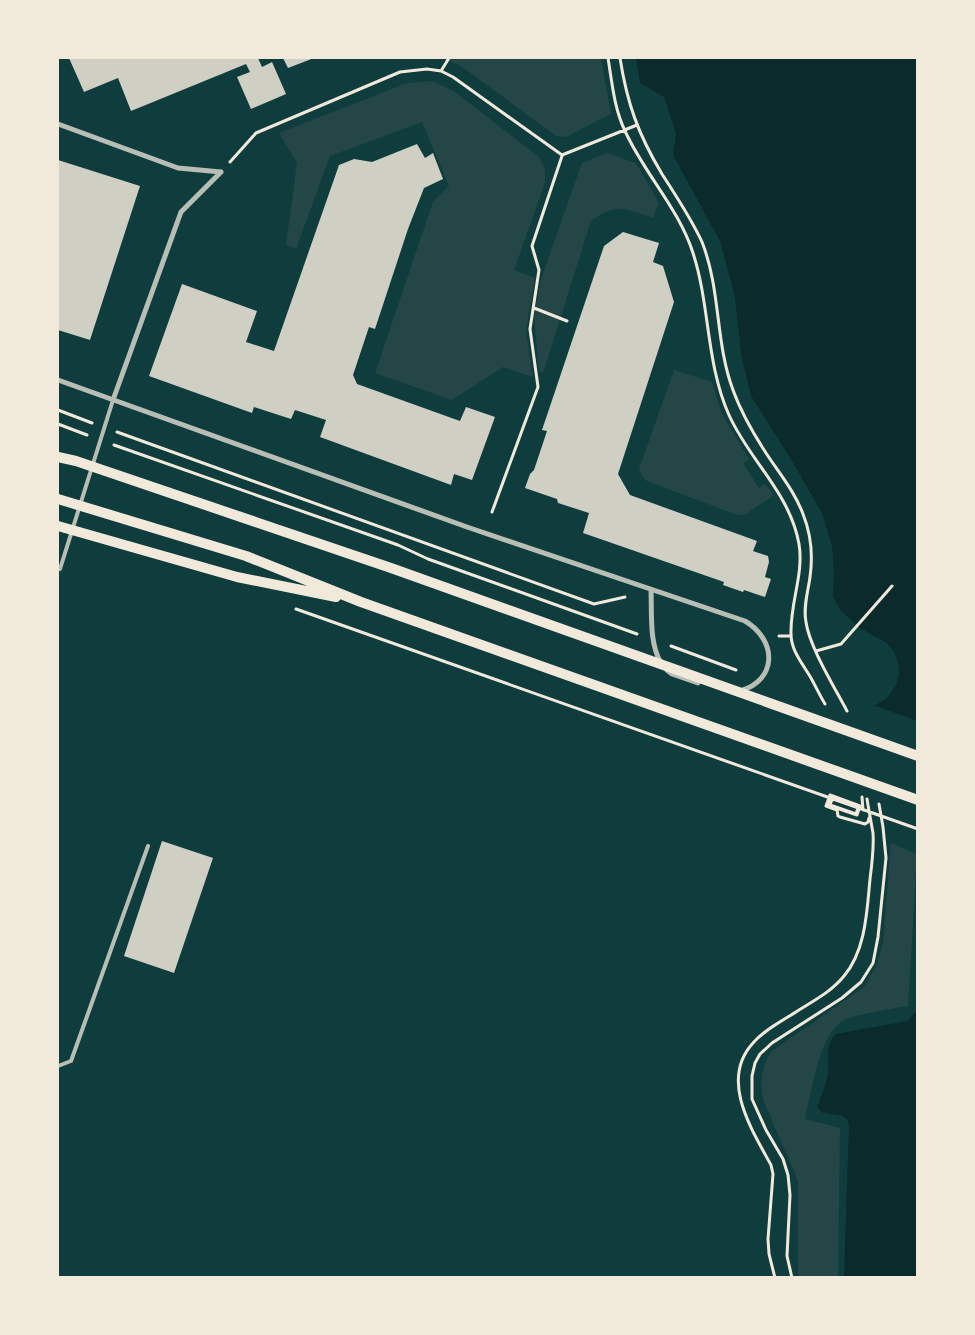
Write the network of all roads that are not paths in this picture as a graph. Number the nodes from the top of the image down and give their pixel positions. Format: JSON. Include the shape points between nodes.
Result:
{"nodes":[{"id":1,"x":58,"y":124,"type":"edge"},
{"id":2,"x":58,"y":380,"type":"edge"},
{"id":3,"x":113,"y":400,"type":"junction"},
{"id":4,"x":58,"y":455,"type":"edge"},
{"id":5,"x":58,"y":499,"type":"edge"},
{"id":6,"x":58,"y":526,"type":"edge"},
{"id":7,"x":60,"y":569,"type":"dead end"},
{"id":8,"x":651,"y":590,"type":"junction"},
{"id":9,"x":361,"y":602,"type":"junction"},
{"id":10,"x":918,"y":756,"type":"edge"},
{"id":11,"x":918,"y":800,"type":"edge"},
{"id":12,"x":148,"y":846,"type":"dead end"},
{"id":13,"x":58,"y":1066,"type":"edge"}],
"edges":[{"from":1,"to":3,"type":"street","via":[[178,168],[221,172],[180,212]]},
{"from":2,"to":3,"type":"street"},
{"from":3,"to":7,"type":"lane"},
{"from":3,"to":8,"type":"street"},
{"from":4,"to":10,"type":"main road","via":[[391,568]]},
{"from":5,"to":9,"type":"main road","via":[[246,556]]},
{"from":6,"to":9,"type":"main road","via":[[237,576]]},
{"from":8,"to":8,"type":"street","via":[[655,650],[663,666],[672,674],[726,692],[746,689],[761,678],[769,659],[768,647],[755,627]]},
{"from":9,"to":11,"type":"main road"},
{"from":12,"to":13,"type":"lane","via":[[71,1062]]}]}
